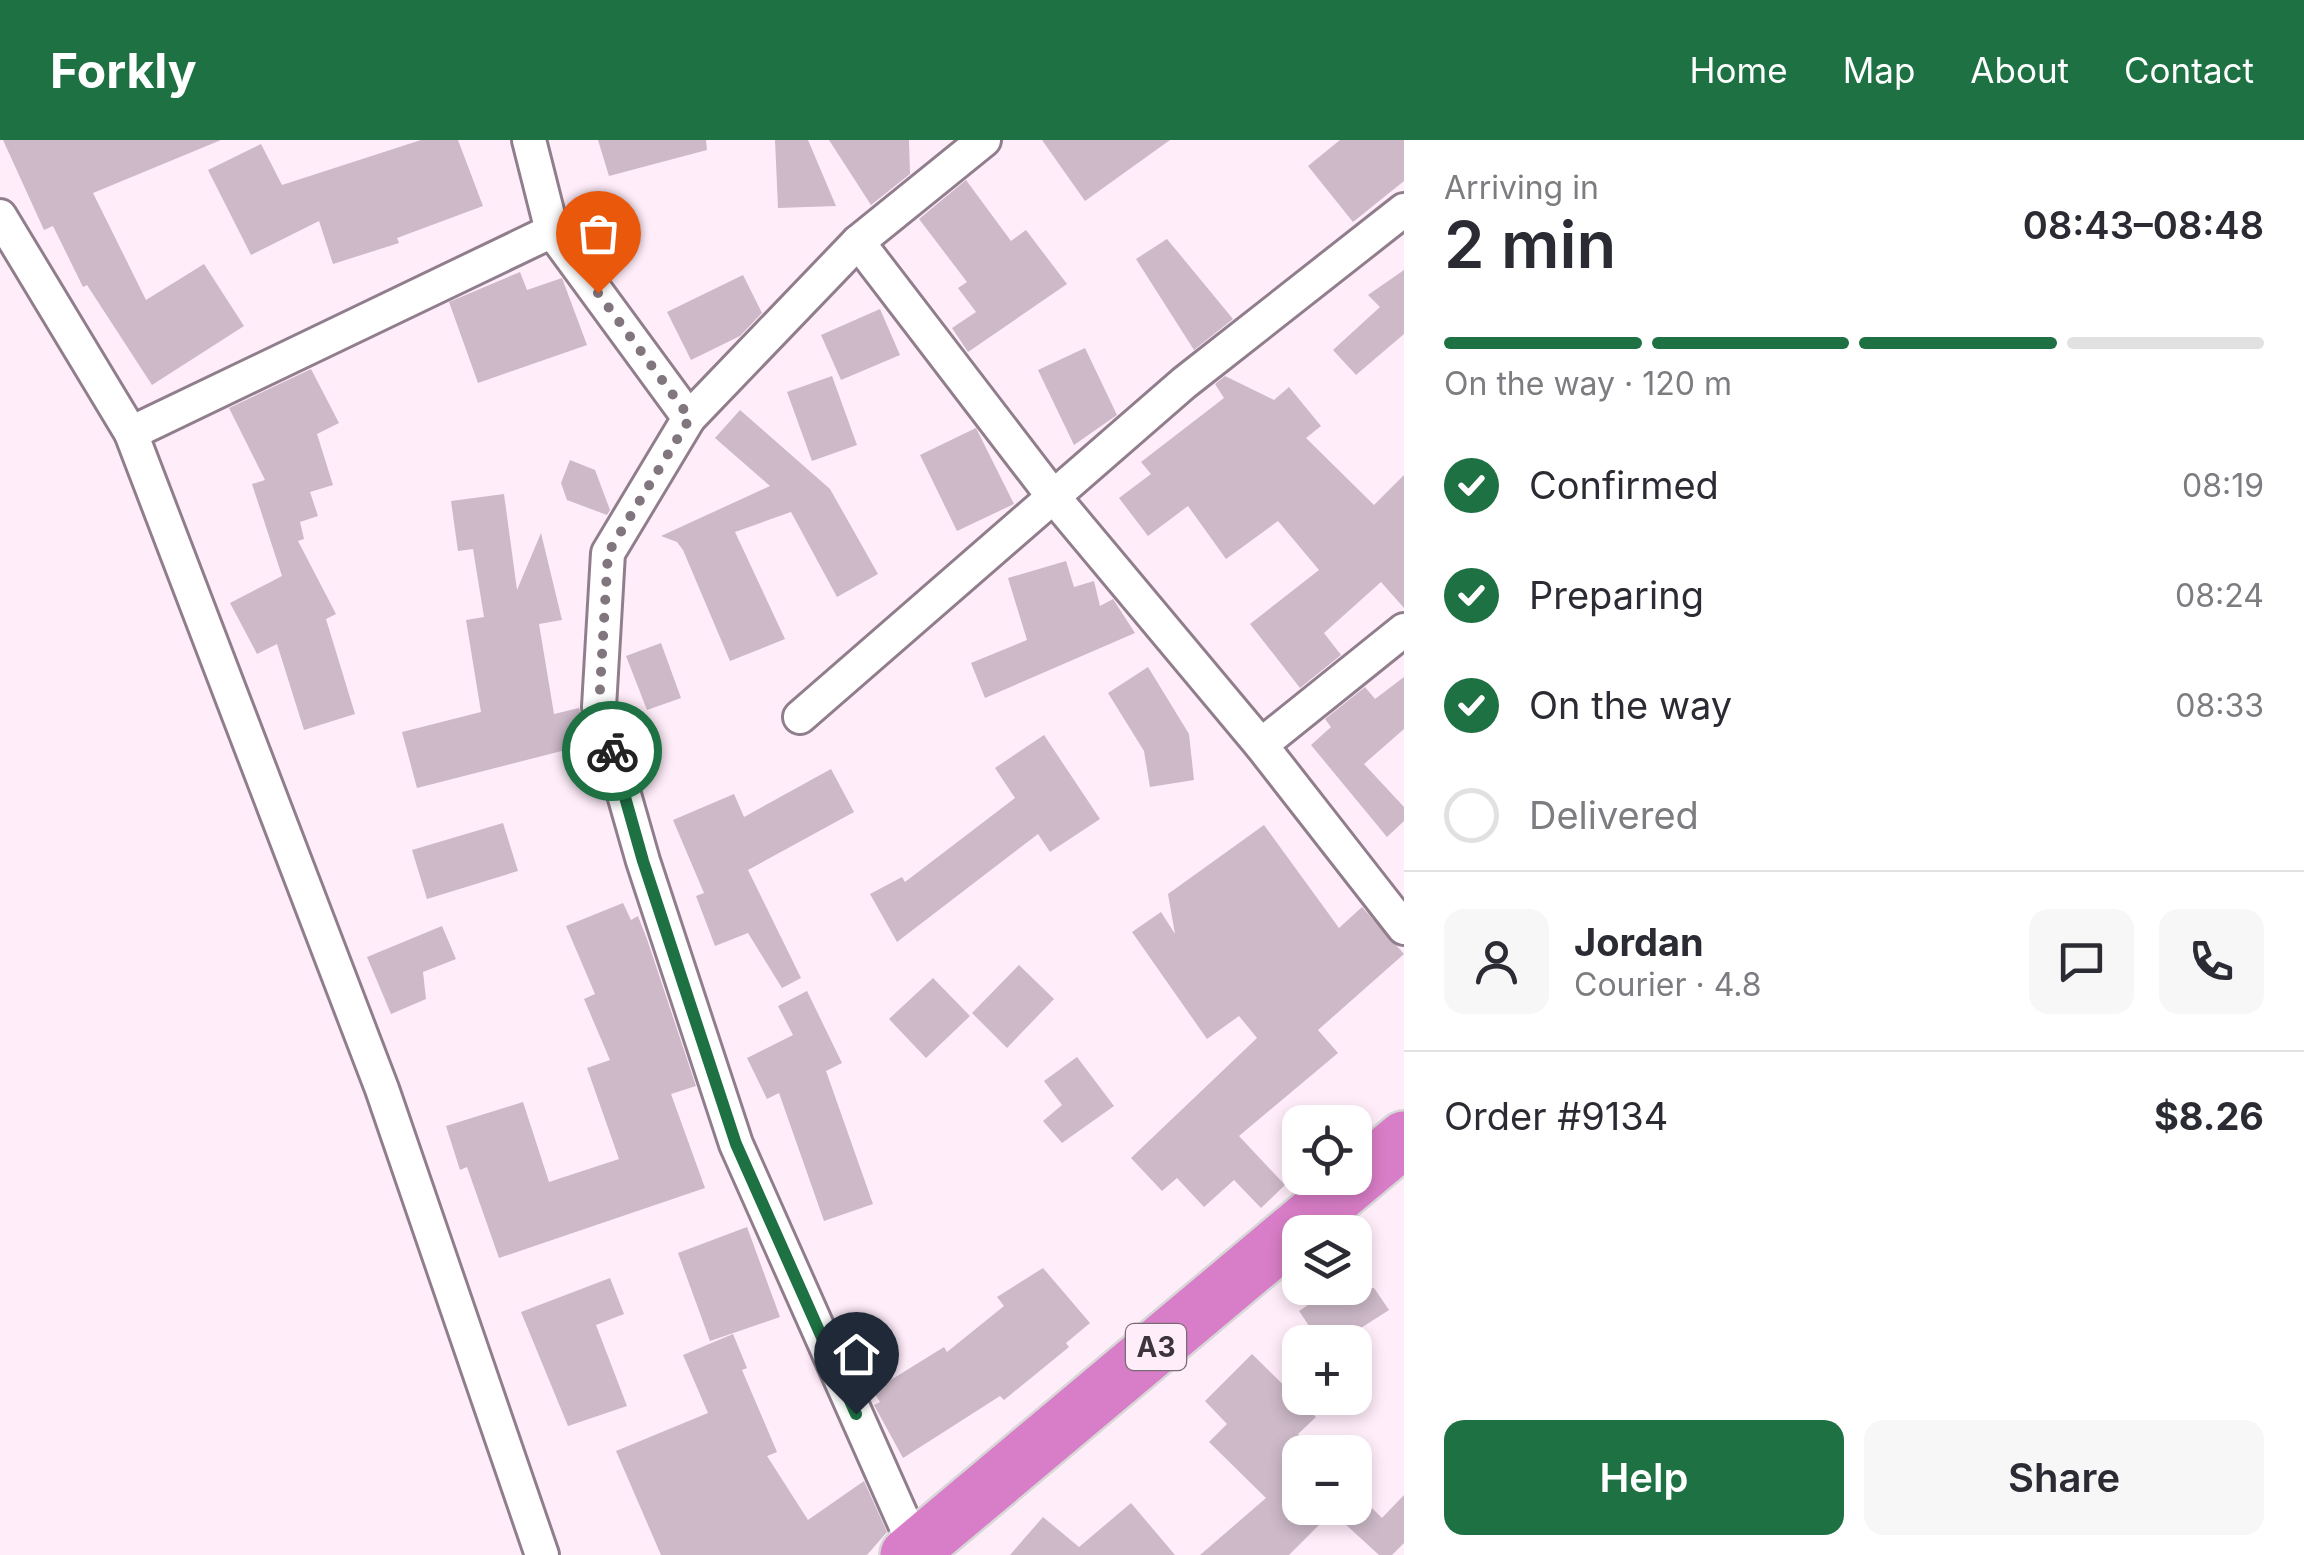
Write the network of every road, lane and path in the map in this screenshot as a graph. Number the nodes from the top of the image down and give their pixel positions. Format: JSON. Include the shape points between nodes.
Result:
{"nodes":[{"id":1,"x":529,"y":140,"type":"edge"},
{"id":2,"x":984,"y":140,"type":"edge"},
{"id":3,"x":1404,"y":210,"type":"edge"},
{"id":4,"x":0,"y":216,"type":"edge"},
{"id":5,"x":552,"y":231,"type":"junction"},
{"id":6,"x":858,"y":242,"type":"junction"},
{"id":7,"x":690,"y":418,"type":"junction"},
{"id":8,"x":132,"y":432,"type":"junction"},
{"id":9,"x":1052,"y":496,"type":"junction"},
{"id":10,"x":1404,"y":630,"type":"edge"},
{"id":11,"x":800,"y":717,"type":"dead end"},
{"id":12,"x":1261,"y":745,"type":"junction"},
{"id":13,"x":1404,"y":928,"type":"edge"},
{"id":14,"x":1404,"y":1139,"type":"edge"},
{"id":15,"x":912,"y":1552,"type":"edge"},
{"id":16,"x":542,"y":1555,"type":"edge"}],
"edges":[{"from":1,"to":5,"type":"street"},
{"from":2,"to":6,"type":"street"},
{"from":3,"to":9,"type":"street"},
{"from":4,"to":8,"type":"street"},
{"from":5,"to":7,"type":"street"},
{"from":5,"to":8,"type":"street"},
{"from":6,"to":7,"type":"street"},
{"from":6,"to":9,"type":"street"},
{"from":7,"to":15,"type":"street","via":[[608,553],[599,706],[736,1144]]},
{"from":8,"to":16,"type":"street","via":[[382,1089]]},
{"from":9,"to":11,"type":"street"},
{"from":9,"to":12,"type":"street"},
{"from":10,"to":12,"type":"street"},
{"from":12,"to":13,"type":"street"},
{"from":14,"to":15,"type":"highway","number":"A3"}]}
